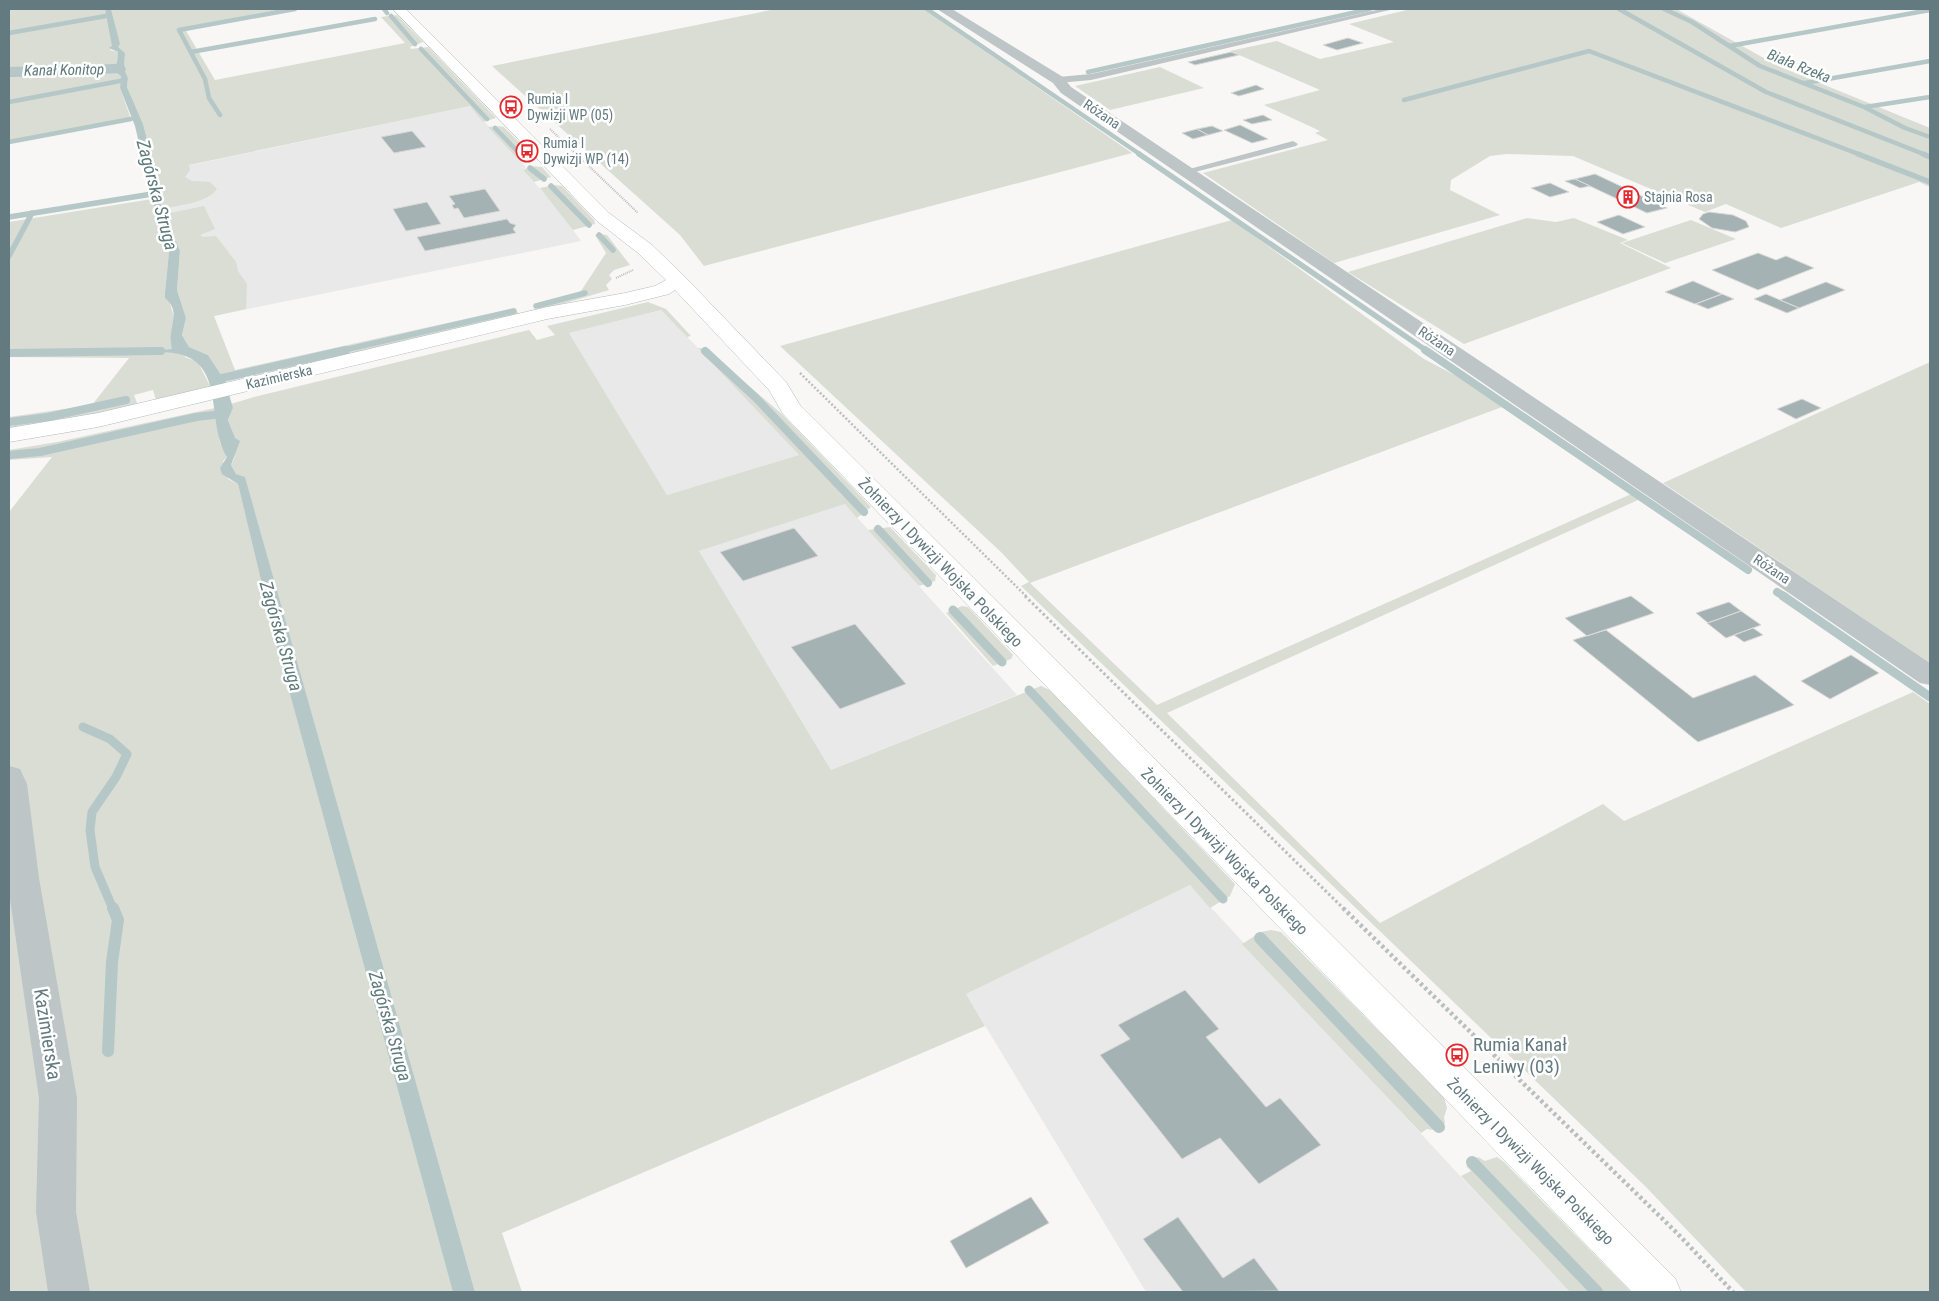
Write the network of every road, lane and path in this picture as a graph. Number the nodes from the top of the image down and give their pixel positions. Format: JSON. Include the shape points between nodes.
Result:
{"nodes":[{"id":1,"x":399,"y":9,"type":"edge"},
{"id":2,"x":943,"y":9,"type":"edge"},
{"id":3,"x":1390,"y":9,"type":"edge"},
{"id":4,"x":100,"y":74,"type":"dead end"},
{"id":5,"x":9,"y":76,"type":"edge"},
{"id":6,"x":1058,"y":80,"type":"junction"},
{"id":7,"x":544,"y":123,"type":"dead end"},
{"id":8,"x":1293,"y":144,"type":"dead end"},
{"id":9,"x":1186,"y":171,"type":"junction"},
{"id":10,"x":643,"y":218,"type":"dead end"},
{"id":11,"x":665,"y":284,"type":"junction"},
{"id":12,"x":795,"y":368,"type":"dead end"},
{"id":13,"x":9,"y":435,"type":"edge"},
{"id":14,"x":1930,"y":676,"type":"edge"},
{"id":15,"x":9,"y":777,"type":"edge"},
{"id":16,"x":69,"y":1292,"type":"edge"},
{"id":17,"x":1660,"y":1292,"type":"edge"},
{"id":18,"x":1733,"y":1292,"type":"edge"}],
"edges":[{"from":1,"to":11,"type":"street","name":"Żołnierzy I Dywizji Wojska Polskiego"},
{"from":2,"to":6,"type":"street","name":"Różana"},
{"from":3,"to":6,"type":"lane","via":[[1091,77]]},
{"from":4,"to":5,"type":"path"},
{"from":6,"to":9,"type":"street","name":"Różana","via":[[1066,90]]},
{"from":7,"to":10,"type":"path"},
{"from":8,"to":9,"type":"lane"},
{"from":9,"to":14,"type":"street","name":"Różana"},
{"from":11,"to":13,"type":"street","name":"Kazimierska","via":[[64,427]]},
{"from":11,"to":17,"type":"street","name":"Żołnierzy I Dywizji Wojska Polskiego","via":[[778,387],[791,409]]},
{"from":12,"to":18,"type":"path","via":[[1677,1233]]},
{"from":15,"to":16,"type":"street","name":"Kazimierska","via":[[58,1098],[56,1212]]}]}
